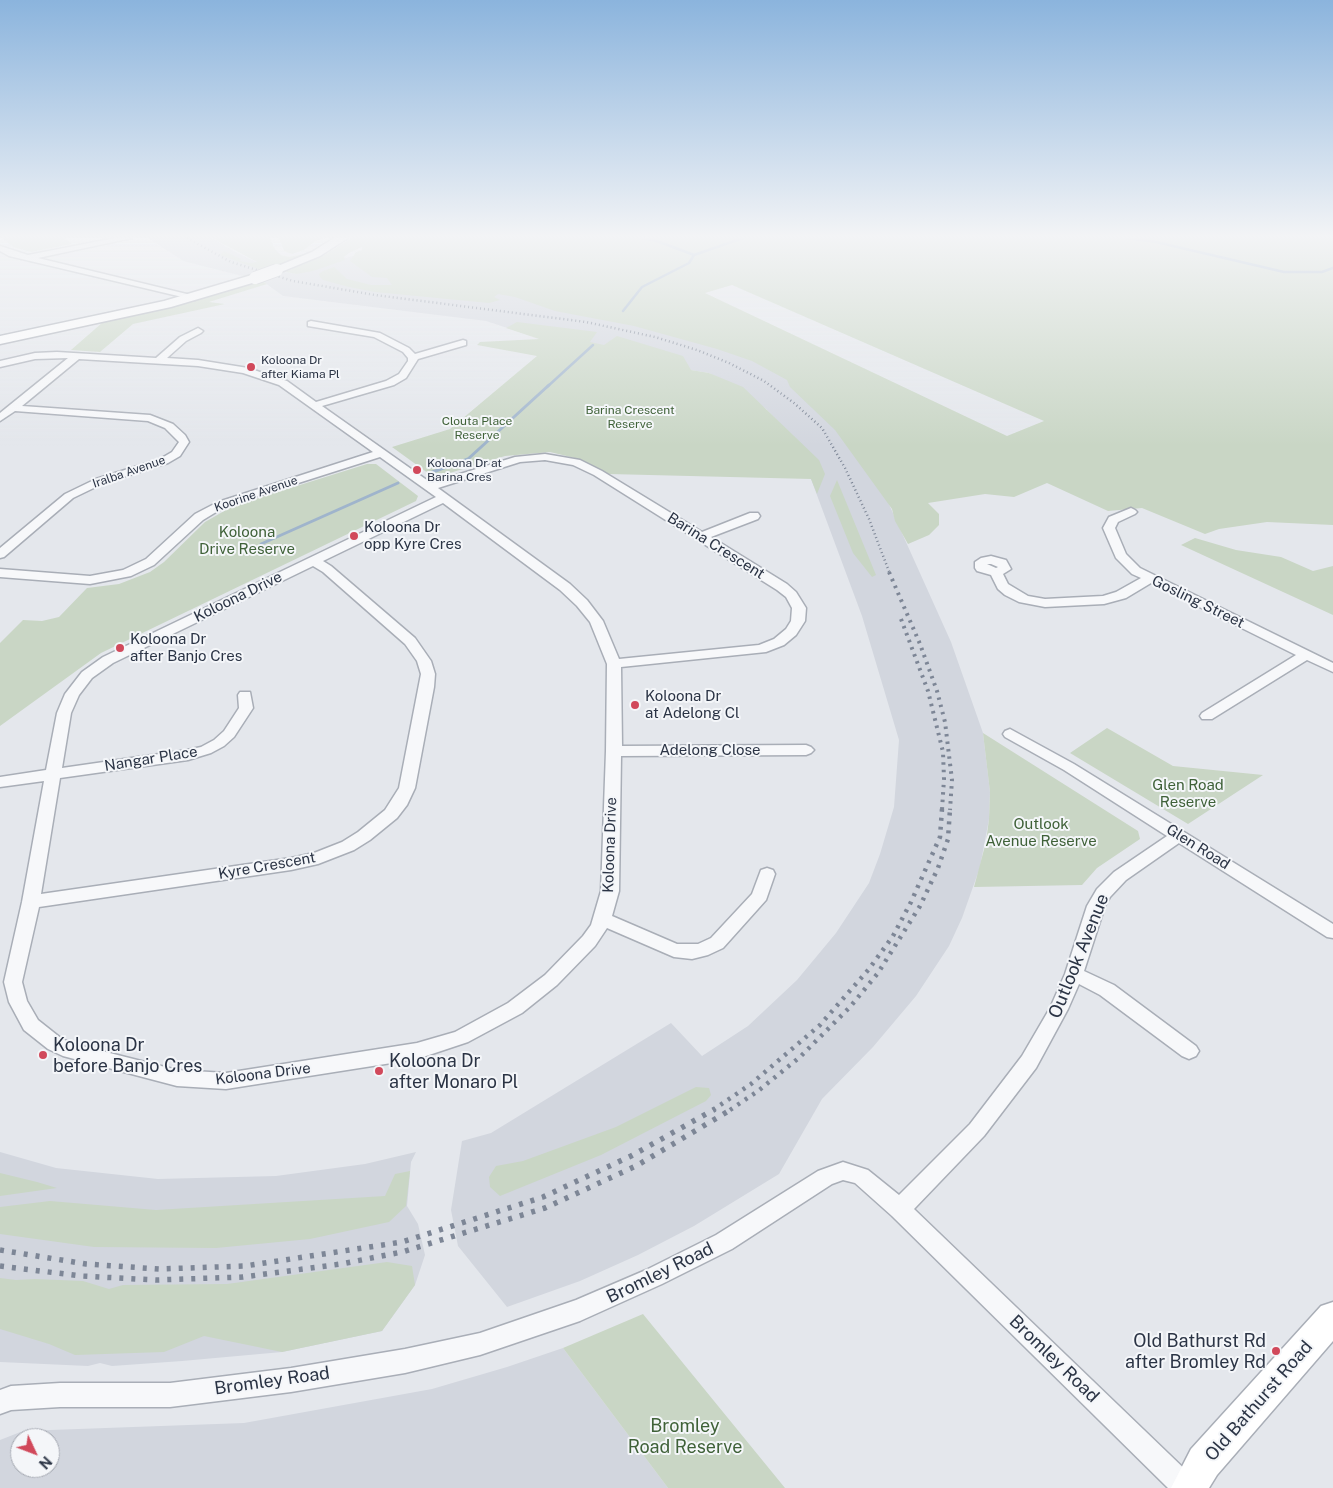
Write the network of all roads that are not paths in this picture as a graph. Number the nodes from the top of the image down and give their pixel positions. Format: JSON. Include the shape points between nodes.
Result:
{"nodes":[{"id":1,"x":124,"y":307,"type":"edge"},
{"id":2,"x":142,"y":307,"type":"edge"},
{"id":3,"x":311,"y":324,"type":"dead end"},
{"id":4,"x":198,"y":331,"type":"dead end"},
{"id":5,"x":0,"y":339,"type":"edge"},
{"id":6,"x":463,"y":343,"type":"dead end"},
{"id":7,"x":77,"y":356,"type":"junction"},
{"id":8,"x":413,"y":357,"type":"junction"},
{"id":9,"x":158,"y":361,"type":"junction"},
{"id":10,"x":0,"y":364,"type":"edge"},
{"id":11,"x":315,"y":405,"type":"junction"},
{"id":12,"x":13,"y":408,"type":"junction"},
{"id":13,"x":0,"y":418,"type":"edge"},
{"id":14,"x":381,"y":453,"type":"junction"},
{"id":15,"x":429,"y":487,"type":"junction"},
{"id":16,"x":444,"y":498,"type":"junction"},
{"id":17,"x":1131,"y":512,"type":"dead end"},
{"id":18,"x":754,"y":516,"type":"dead end"},
{"id":19,"x":701,"y":537,"type":"junction"},
{"id":20,"x":0,"y":554,"type":"edge"},
{"id":21,"x":313,"y":561,"type":"junction"},
{"id":22,"x":996,"y":572,"type":"dead end"},
{"id":23,"x":0,"y":573,"type":"edge"},
{"id":24,"x":1151,"y":578,"type":"junction"},
{"id":25,"x":1306,"y":655,"type":"junction"},
{"id":26,"x":614,"y":664,"type":"junction"},
{"id":27,"x":1333,"y":668,"type":"edge"},
{"id":28,"x":245,"y":695,"type":"dead end"},
{"id":29,"x":1207,"y":716,"type":"dead end"},
{"id":30,"x":1010,"y":734,"type":"dead end"},
{"id":31,"x":806,"y":750,"type":"dead end"},
{"id":32,"x":614,"y":751,"type":"junction"},
{"id":33,"x":54,"y":774,"type":"junction"},
{"id":34,"x":0,"y":782,"type":"edge"},
{"id":35,"x":1179,"y":835,"type":"junction"},
{"id":36,"x":767,"y":874,"type":"dead end"},
{"id":37,"x":31,"y":902,"type":"junction"},
{"id":38,"x":603,"y":919,"type":"junction"},
{"id":39,"x":1333,"y":932,"type":"edge"},
{"id":40,"x":1074,"y":974,"type":"junction"},
{"id":41,"x":7,"y":983,"type":"edge"},
{"id":42,"x":1190,"y":1051,"type":"dead end"},
{"id":43,"x":900,"y":1209,"type":"junction"},
{"id":44,"x":1333,"y":1317,"type":"edge"},
{"id":45,"x":0,"y":1402,"type":"edge"},
{"id":46,"x":1187,"y":1488,"type":"edge"}],
"edges":[{"from":1,"to":5,"type":"main road"},
{"from":2,"to":5,"type":"main road"},
{"from":3,"to":8,"type":"street","via":[[377,335]]},
{"from":4,"to":9,"type":"street","via":[[183,339]]},
{"from":6,"to":8,"type":"street"},
{"from":7,"to":9,"type":"street","name":"Koloona Drive"},
{"from":7,"to":10,"type":"street","name":"Koloona Drive","via":[[35,356]]},
{"from":7,"to":12,"type":"street"},
{"from":8,"to":11,"type":"street","via":[[408,371],[390,383]]},
{"from":9,"to":11,"type":"street","name":"Koloona Drive","via":[[219,365],[253,372],[287,385]]},
{"from":11,"to":14,"type":"street","name":"Koloona Drive"},
{"from":12,"to":13,"type":"street"},
{"from":12,"to":20,"type":"street","name":"Iralba Avenue","via":[[150,418],[165,423],[184,442],[176,454],[164,461],[100,481],[69,496]]},
{"from":14,"to":15,"type":"street","name":"Koloona Drive"},
{"from":14,"to":23,"type":"street","name":"Koorine Avenue","via":[[222,504],[199,517],[150,562],[127,573],[90,580]]},
{"from":15,"to":16,"type":"street","name":"Koloona Drive"},
{"from":15,"to":19,"type":"street","name":"Barina Crescent","via":[[519,459],[569,460],[598,473]]},
{"from":16,"to":21,"type":"street","name":"Koloona Drive"},
{"from":16,"to":26,"type":"street","name":"Koloona Drive","via":[[574,594],[596,621]]},
{"from":17,"to":24,"type":"street","name":"Gosling Street","via":[[1113,520],[1109,525],[1110,532],[1122,559]]},
{"from":18,"to":19,"type":"street"},
{"from":19,"to":26,"type":"street","name":"Barina Crescent","via":[[791,595],[799,608],[796,626],[779,642],[761,649]]},
{"from":21,"to":33,"type":"street","name":"Koloona Drive","via":[[108,660],[87,676],[67,704]]},
{"from":21,"to":37,"type":"street","name":"Kyre Crescent","via":[[416,646],[424,661],[428,674],[427,688],[407,788],[396,807],[380,825],[364,836],[318,858]]},
{"from":22,"to":24,"type":"street","via":[[1010,592],[1045,603],[1104,600],[1121,595]]},
{"from":24,"to":25,"type":"street","name":"Gosling Street"},
{"from":25,"to":27,"type":"street","name":"Gosling Street"},
{"from":25,"to":29,"type":"street"},
{"from":26,"to":32,"type":"street","name":"Koloona Drive"},
{"from":28,"to":33,"type":"street","name":"Nangar Place","via":[[246,708],[229,734],[206,750]]},
{"from":30,"to":35,"type":"street","name":"Glen Road"},
{"from":31,"to":32,"type":"street","name":"Adelong Close"},
{"from":32,"to":38,"type":"street","name":"Koloona Drive","via":[[610,891]]},
{"from":33,"to":34,"type":"street","name":"Nangar Place"},
{"from":33,"to":37,"type":"street","name":"Koloona Drive"},
{"from":35,"to":39,"type":"street","name":"Glen Road"},
{"from":35,"to":40,"type":"street","name":"Outlook Avenue","via":[[1120,876],[1103,893]]},
{"from":36,"to":38,"type":"street","via":[[760,896],[717,943],[702,950],[674,950]]},
{"from":37,"to":41,"type":"street","name":"Koloona Drive"},
{"from":38,"to":41,"type":"street","name":"Koloona Drive","via":[[589,941],[540,990],[502,1016],[461,1036],[431,1047],[386,1057],[226,1081],[177,1078],[70,1051],[41,1035],[31,1025]]},
{"from":40,"to":42,"type":"street","via":[[1107,990]]},
{"from":40,"to":43,"type":"street","name":"Outlook Avenue","via":[[1052,1024],[1016,1081],[954,1155]]},
{"from":43,"to":45,"type":"street","name":"Bromley Road","via":[[861,1176],[838,1172],[825,1177],[724,1242],[662,1273],[580,1310],[480,1344],[405,1361],[291,1380],[170,1395],[60,1394],[11,1398]]},
{"from":43,"to":46,"type":"street","name":"Bromley Road"},
{"from":44,"to":46,"type":"main road","name":"Old Bathurst Road","via":[[1204,1462]]}]}
